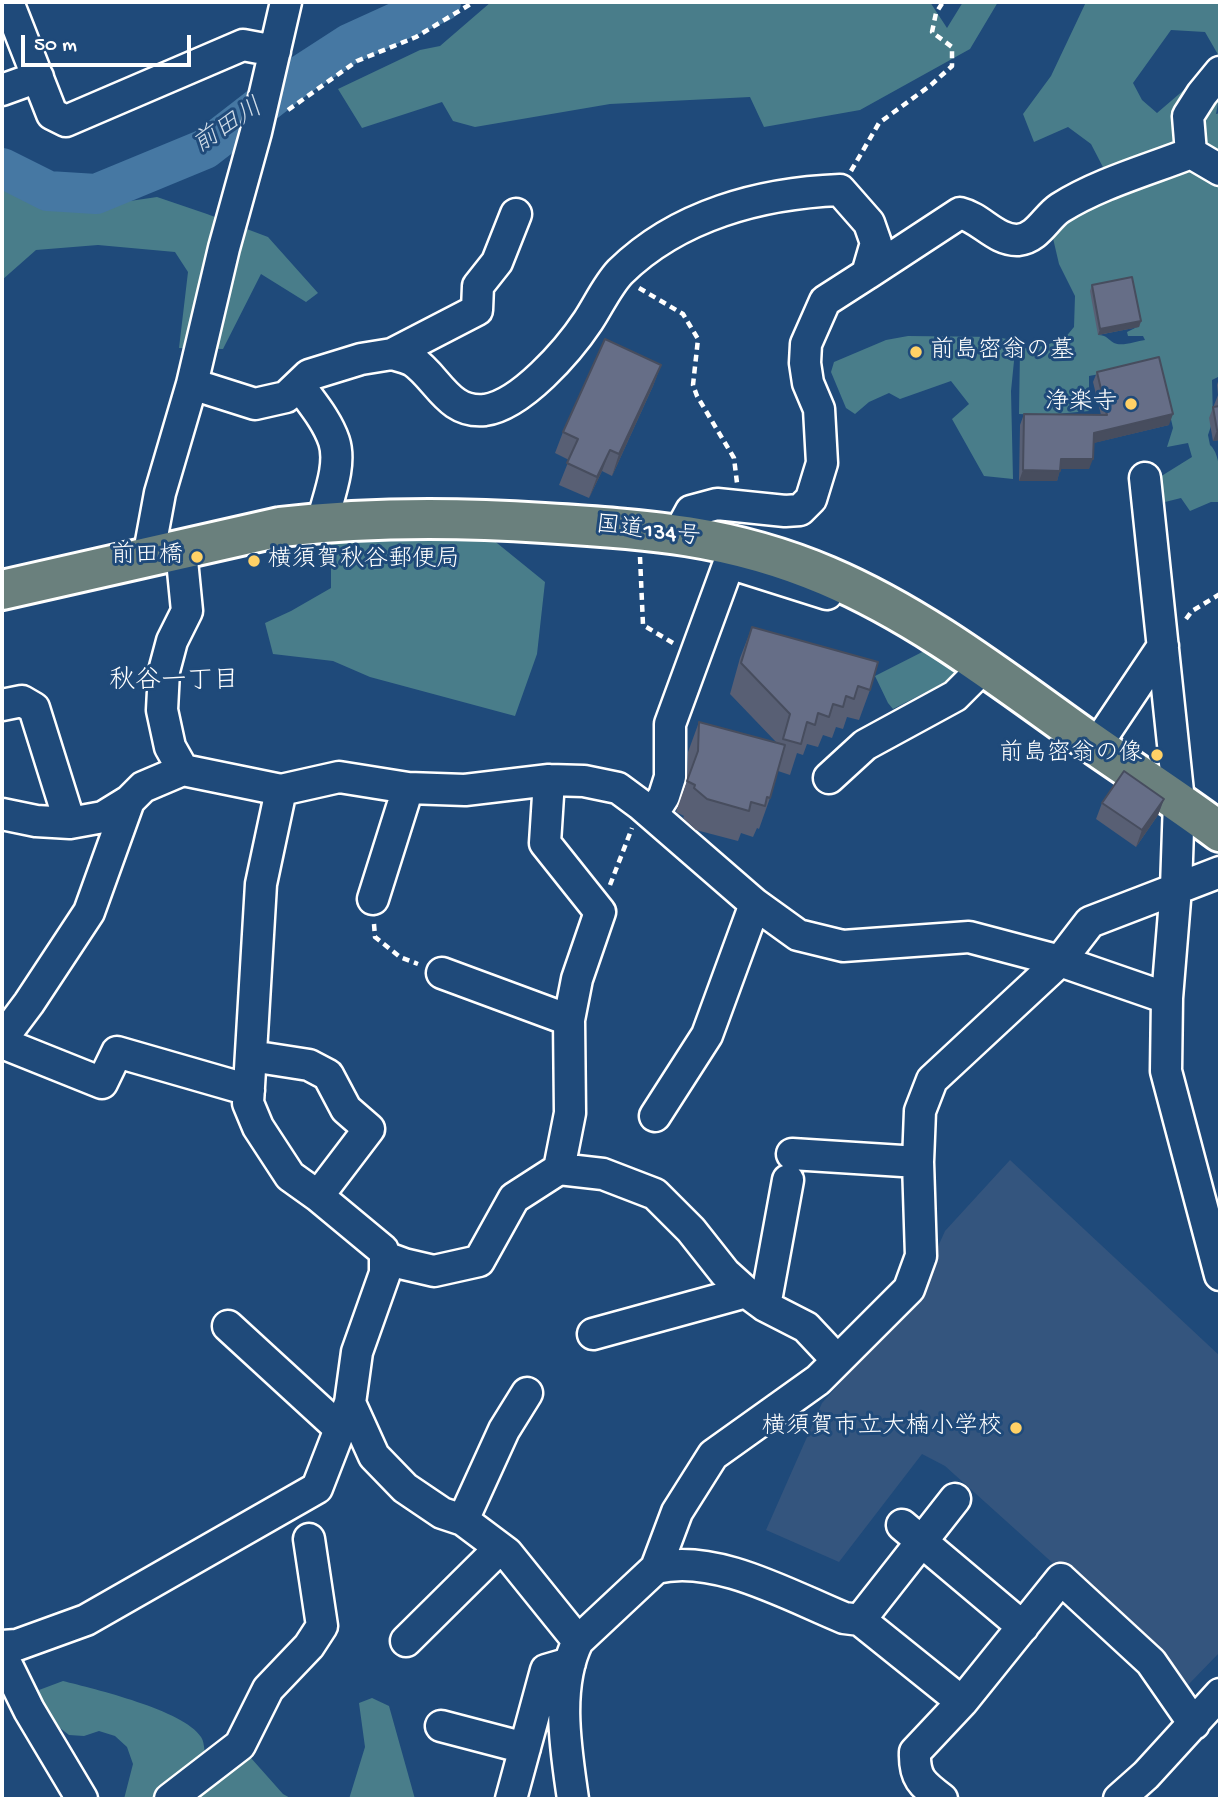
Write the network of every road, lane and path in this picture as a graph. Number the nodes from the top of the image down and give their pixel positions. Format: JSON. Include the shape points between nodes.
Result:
{"nodes":[{"id":1,"x":8,"y":2,"type":"edge"},
{"id":2,"x":286,"y":2,"type":"edge"},
{"id":3,"x":474,"y":2,"type":"edge"},
{"id":4,"x":943,"y":2,"type":"edge"},
{"id":5,"x":271,"y":65,"type":"junction"},
{"id":6,"x":1220,"y":72,"type":"edge"},
{"id":7,"x":38,"y":77,"type":"junction"},
{"id":8,"x":2,"y":90,"type":"edge"},
{"id":9,"x":256,"y":132,"type":"junction"},
{"id":10,"x":1191,"y":153,"type":"junction"},
{"id":11,"x":1220,"y":170,"type":"edge"},
{"id":12,"x":840,"y":190,"type":"junction"},
{"id":13,"x":516,"y":214,"type":"dead end"},
{"id":14,"x":867,"y":274,"type":"junction"},
{"id":15,"x":617,"y":275,"type":"junction"},
{"id":16,"x":393,"y":354,"type":"junction"},
{"id":17,"x":192,"y":384,"type":"junction"},
{"id":18,"x":299,"y":385,"type":"junction"},
{"id":19,"x":1145,"y":478,"type":"dead end"},
{"id":20,"x":740,"y":507,"type":"junction"},
{"id":21,"x":322,"y":522,"type":"junction"},
{"id":22,"x":639,"y":528,"type":"junction"},
{"id":23,"x":679,"y":533,"type":"junction"},
{"id":24,"x":164,"y":554,"type":"junction"},
{"id":25,"x":2,"y":590,"type":"edge"},
{"id":26,"x":858,"y":591,"type":"junction"},
{"id":27,"x":1220,"y":594,"type":"edge"},
{"id":28,"x":1163,"y":646,"type":"junction"},
{"id":29,"x":695,"y":656,"type":"junction"},
{"id":30,"x":985,"y":666,"type":"junction"},
{"id":31,"x":2,"y":705,"type":"edge"},
{"id":32,"x":1096,"y":746,"type":"junction"},
{"id":33,"x":183,"y":771,"type":"junction"},
{"id":34,"x":829,"y":778,"type":"dead end"},
{"id":35,"x":549,"y":780,"type":"junction"},
{"id":36,"x":408,"y":788,"type":"junction"},
{"id":37,"x":281,"y":790,"type":"junction"},
{"id":38,"x":129,"y":801,"type":"junction"},
{"id":39,"x":1179,"y":801,"type":"junction"},
{"id":40,"x":647,"y":809,"type":"junction"},
{"id":41,"x":2,"y":814,"type":"edge"},
{"id":42,"x":70,"y":823,"type":"junction"},
{"id":43,"x":1220,"y":832,"type":"edge"},
{"id":44,"x":1220,"y":872,"type":"edge"},
{"id":45,"x":1176,"y":888,"type":"junction"},
{"id":46,"x":373,"y":899,"type":"joint"},
{"id":47,"x":755,"y":904,"type":"junction"},
{"id":48,"x":600,"y":912,"type":"junction"},
{"id":49,"x":1060,"y":961,"type":"junction"},
{"id":50,"x":442,"y":973,"type":"joint"},
{"id":51,"x":1167,"y":998,"type":"junction"},
{"id":52,"x":569,"y":1020,"type":"junction"},
{"id":53,"x":2,"y":1041,"type":"edge"},
{"id":54,"x":251,"y":1056,"type":"junction"},
{"id":55,"x":249,"y":1090,"type":"junction"},
{"id":56,"x":655,"y":1116,"type":"dead end"},
{"id":57,"x":918,"y":1162,"type":"junction"},
{"id":58,"x":559,"y":1169,"type":"junction"},
{"id":59,"x":318,"y":1196,"type":"junction"},
{"id":60,"x":385,"y":1256,"type":"junction"},
{"id":61,"x":1220,"y":1275,"type":"edge"},
{"id":62,"x":755,"y":1299,"type":"junction"},
{"id":63,"x":228,"y":1326,"type":"dead end"},
{"id":64,"x":593,"y":1334,"type":"dead end"},
{"id":65,"x":837,"y":1360,"type":"junction"},
{"id":66,"x":527,"y":1394,"type":"dead end"},
{"id":67,"x":344,"y":1415,"type":"junction"},
{"id":68,"x":955,"y":1499,"type":"dead end"},
{"id":69,"x":463,"y":1520,"type":"junction"},
{"id":70,"x":911,"y":1533,"type":"junction"},
{"id":71,"x":309,"y":1539,"type":"dead end"},
{"id":72,"x":500,"y":1548,"type":"junction"},
{"id":73,"x":656,"y":1568,"type":"junction"},
{"id":74,"x":860,"y":1620,"type":"junction"},
{"id":75,"x":1023,"y":1627,"type":"junction"},
{"id":76,"x":406,"y":1641,"type":"dead end"},
{"id":77,"x":574,"y":1652,"type":"junction"},
{"id":78,"x":4,"y":1664,"type":"edge"},
{"id":79,"x":1220,"y":1694,"type":"edge"},
{"id":80,"x":962,"y":1702,"type":"junction"},
{"id":81,"x":1194,"y":1724,"type":"junction"},
{"id":82,"x":441,"y":1726,"type":"dead end"},
{"id":83,"x":525,"y":1748,"type":"junction"},
{"id":84,"x":82,"y":1799,"type":"edge"},
{"id":85,"x":170,"y":1799,"type":"edge"},
{"id":86,"x":511,"y":1799,"type":"edge"},
{"id":87,"x":573,"y":1799,"type":"edge"},
{"id":88,"x":942,"y":1799,"type":"edge"},
{"id":89,"x":1119,"y":1799,"type":"edge"}],
"edges":[{"from":1,"to":7,"type":"street"},
{"from":2,"to":5,"type":"street"},
{"from":3,"to":9,"type":"path","via":[[416,37],[357,61]]},
{"from":4,"to":12,"type":"path","via":[[932,32],[952,47],[952,66],[879,123]]},
{"from":5,"to":7,"type":"street","via":[[243,45],[66,121],[52,114]]},
{"from":5,"to":9,"type":"street"},
{"from":6,"to":10,"type":"street","via":[[1188,116]]},
{"from":7,"to":8,"type":"street"},
{"from":9,"to":17,"type":"street"},
{"from":10,"to":11,"type":"street"},
{"from":10,"to":14,"type":"street","via":[[1087,194],[1058,209],[1038,231],[1021,240],[1005,239],[972,215],[960,213]]},
{"from":12,"to":14,"type":"street","via":[[869,223],[876,243]]},
{"from":12,"to":15,"type":"street","via":[[778,195],[732,206],[682,228]]},
{"from":13,"to":16,"type":"street","via":[[498,262],[478,286],[477,310]]},
{"from":14,"to":20,"type":"street","via":[[825,301],[806,344],[808,383],[819,409],[822,463],[811,499],[800,510]]},
{"from":15,"to":16,"type":"street","via":[[585,325],[534,384],[512,401],[484,410],[455,405],[412,361]]},
{"from":15,"to":20,"type":"path","via":[[683,314],[698,339],[693,385],[734,458]]},
{"from":16,"to":18,"type":"street","via":[[309,375]]},
{"from":17,"to":18,"type":"street","via":[[255,404],[286,397]]},
{"from":17,"to":24,"type":"street","via":[[160,493]]},
{"from":18,"to":21,"type":"street","via":[[325,420],[335,443],[335,468]]},
{"from":19,"to":28,"type":"street"},
{"from":20,"to":23,"type":"street","via":[[717,504],[691,511]]},
{"from":21,"to":22,"type":"highway","name":"国道134号","via":[[499,520]]},
{"from":21,"to":24,"type":"highway","name":"国道134号"},
{"from":22,"to":23,"type":"highway","name":"国道134号"},
{"from":22,"to":29,"type":"path","via":[[643,625]]},
{"from":23,"to":26,"type":"highway","name":"国道134号","via":[[750,548]]},
{"from":24,"to":25,"type":"highway","name":"国道134号"},
{"from":24,"to":33,"type":"street","via":[[187,611],[164,671],[162,710],[170,747]]},
{"from":26,"to":29,"type":"street","via":[[837,597],[729,563]]},
{"from":26,"to":30,"type":"highway","name":"国道134号","via":[[892,607]]},
{"from":27,"to":28,"type":"path","via":[[1192,611]]},
{"from":28,"to":32,"type":"street"},
{"from":28,"to":39,"type":"street"},
{"from":29,"to":40,"type":"street","via":[[670,724],[668,787]]},
{"from":30,"to":32,"type":"highway","name":"国道134号"},
{"from":30,"to":34,"type":"street","via":[[955,696],[865,745]]},
{"from":31,"to":42,"type":"street","via":[[22,701],[34,708]]},
{"from":32,"to":39,"type":"highway","name":"国道134号"},
{"from":33,"to":37,"type":"street"},
{"from":33,"to":38,"type":"street","via":[[143,787]]},
{"from":35,"to":36,"type":"street","via":[[465,790]]},
{"from":35,"to":40,"type":"street","via":[[618,788]]},
{"from":35,"to":48,"type":"street","via":[[545,843]]},
{"from":36,"to":37,"type":"street","via":[[339,777]]},
{"from":36,"to":46,"type":"street"},
{"from":37,"to":54,"type":"street","via":[[261,884]]},
{"from":38,"to":42,"type":"street","via":[[103,817]]},
{"from":38,"to":53,"type":"street","via":[[89,912]]},
{"from":39,"to":43,"type":"highway","name":"国道134号"},
{"from":39,"to":45,"type":"street"},
{"from":40,"to":47,"type":"street"},
{"from":40,"to":48,"type":"path"},
{"from":41,"to":42,"type":"street"},
{"from":44,"to":45,"type":"street"},
{"from":45,"to":49,"type":"street","via":[[1090,922]]},
{"from":45,"to":51,"type":"street"},
{"from":46,"to":50,"type":"path","via":[[375,937],[400,957]]},
{"from":47,"to":49,"type":"street","via":[[798,935],[843,946],[969,937]]},
{"from":47,"to":56,"type":"street","via":[[707,1035]]},
{"from":48,"to":52,"type":"street","via":[[577,979]]},
{"from":49,"to":51,"type":"street"},
{"from":49,"to":57,"type":"street","via":[[932,1080],[920,1111]]},
{"from":50,"to":52,"type":"street"},
{"from":51,"to":61,"type":"street","via":[[1166,1072]]},
{"from":52,"to":58,"type":"street","via":[[570,1113]]},
{"from":53,"to":55,"type":"street","via":[[102,1083],[117,1052]]},
{"from":54,"to":55,"type":"street"},
{"from":54,"to":59,"type":"street","via":[[309,1065],[328,1075],[346,1109],[369,1129]]},
{"from":55,"to":59,"type":"street","via":[[248,1103],[258,1127],[290,1176]]},
{"from":57,"to":62,"type":"street","via":[[790,1167]]},
{"from":57,"to":65,"type":"street","via":[[921,1256],[909,1289]]},
{"from":58,"to":60,"type":"street","via":[[514,1198],[479,1261],[434,1271]]},
{"from":58,"to":62,"type":"street","via":[[603,1174],[655,1194],[725,1273]]},
{"from":59,"to":60,"type":"street"},
{"from":60,"to":67,"type":"street"},
{"from":62,"to":64,"type":"street"},
{"from":62,"to":65,"type":"street","via":[[806,1327]]},
{"from":63,"to":67,"type":"street"},
{"from":65,"to":73,"type":"street","via":[[818,1380],[713,1455],[677,1512]]},
{"from":66,"to":69,"type":"street","via":[[504,1430]]},
{"from":67,"to":69,"type":"street","via":[[405,1488],[442,1513]]},
{"from":67,"to":78,"type":"street","via":[[317,1488],[86,1620],[17,1645]]},
{"from":68,"to":70,"type":"street"},
{"from":69,"to":72,"type":"street"},
{"from":70,"to":74,"type":"street"},
{"from":70,"to":75,"type":"street"},
{"from":71,"to":85,"type":"street","via":[[322,1626],[268,1689],[240,1745]]},
{"from":72,"to":76,"type":"street"},
{"from":72,"to":77,"type":"street"},
{"from":73,"to":74,"type":"street","via":[[693,1564],[747,1578],[844,1618]]},
{"from":73,"to":77,"type":"street"},
{"from":74,"to":80,"type":"street"},
{"from":75,"to":80,"type":"street"},
{"from":75,"to":81,"type":"street","via":[[1061,1579],[1152,1662]]},
{"from":77,"to":83,"type":"street","via":[[546,1670]]},
{"from":77,"to":87,"type":"street","via":[[563,1720]]},
{"from":78,"to":84,"type":"street"},
{"from":79,"to":81,"type":"street"},
{"from":80,"to":88,"type":"street","via":[[915,1752],[922,1784]]},
{"from":81,"to":89,"type":"street"},
{"from":82,"to":83,"type":"street"},
{"from":83,"to":86,"type":"street"}]}
